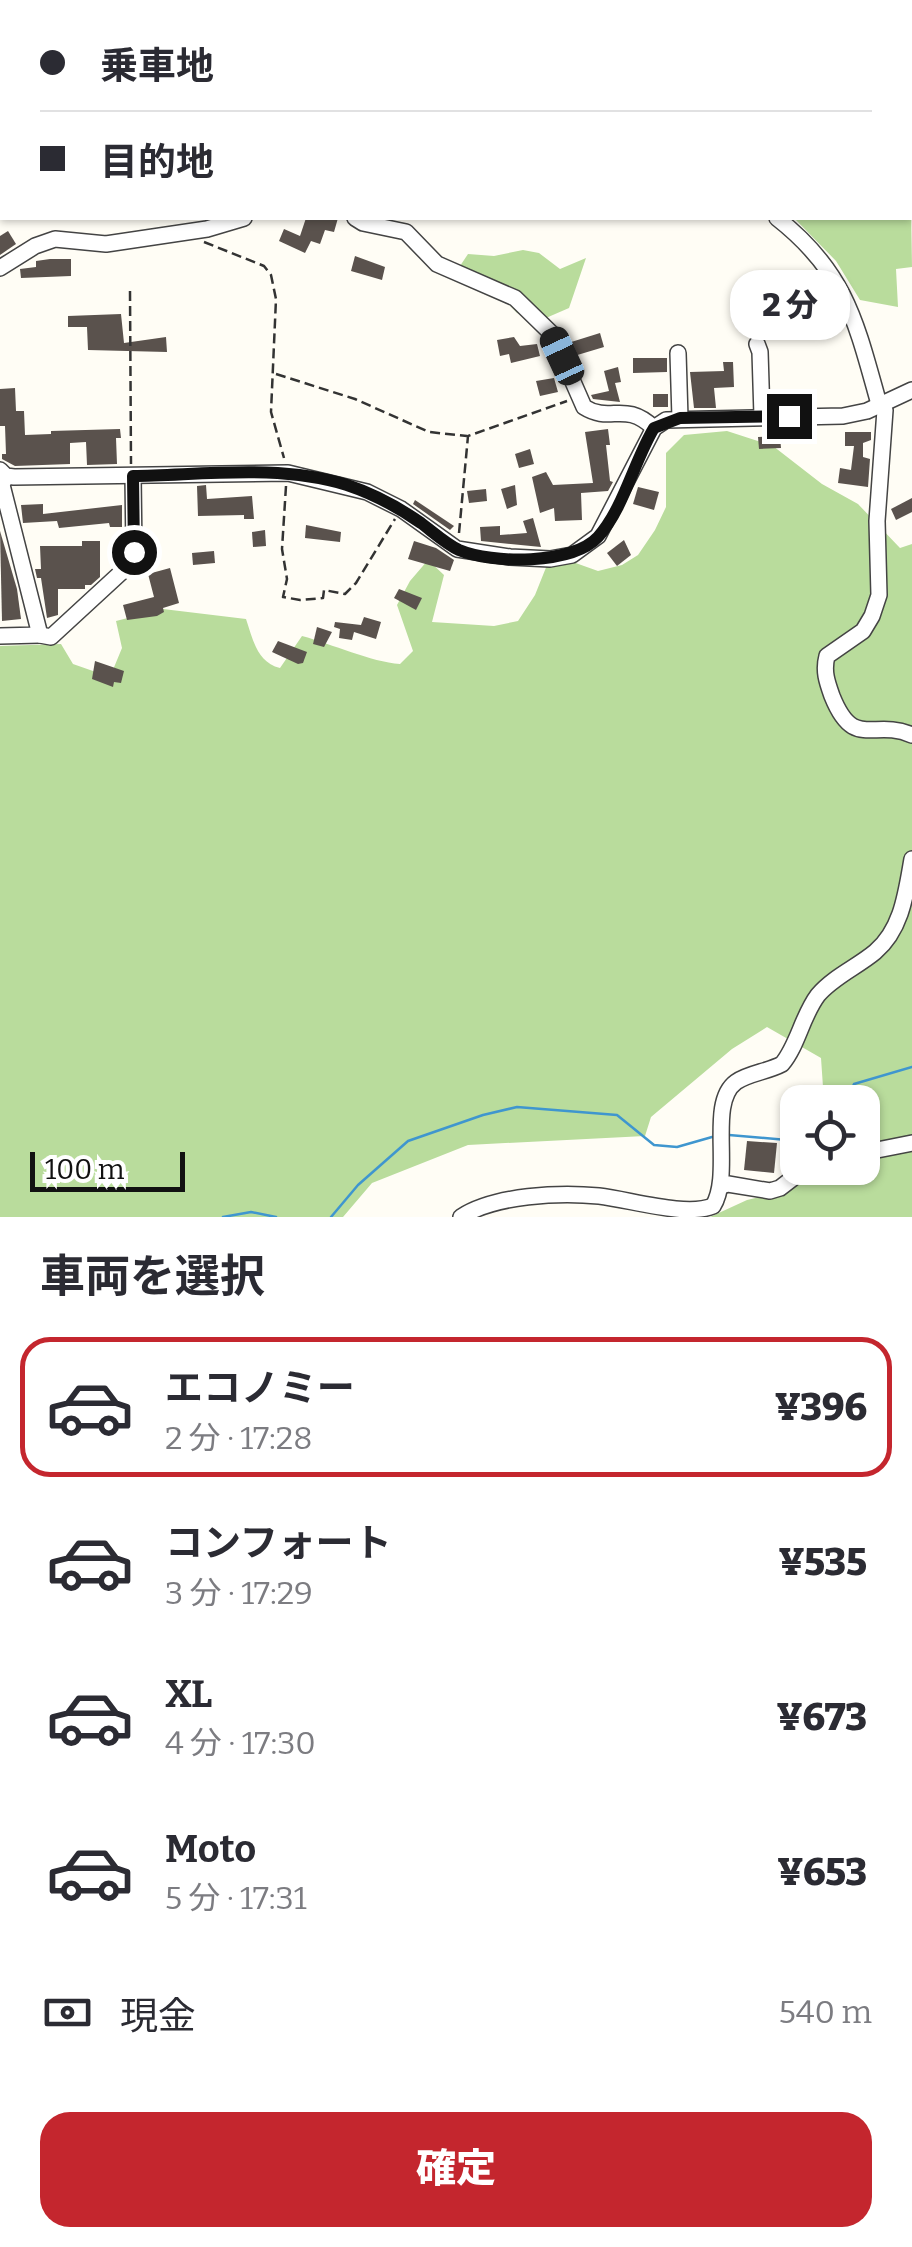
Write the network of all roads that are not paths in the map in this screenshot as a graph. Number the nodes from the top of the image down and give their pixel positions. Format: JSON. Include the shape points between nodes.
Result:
{"nodes":[{"id":1,"x":237,"y":220,"type":"edge"},
{"id":2,"x":358,"y":220,"type":"edge"},
{"id":3,"x":780,"y":220,"type":"edge"},
{"id":4,"x":0,"y":268,"type":"edge"},
{"id":5,"x":757,"y":344,"type":"dead end"},
{"id":6,"x":678,"y":353,"type":"dead end"},
{"id":7,"x":912,"y":390,"type":"edge"},
{"id":8,"x":878,"y":404,"type":"junction"},
{"id":9,"x":762,"y":416,"type":"junction"},
{"id":10,"x":680,"y":418,"type":"junction"},
{"id":11,"x":654,"y":428,"type":"junction"},
{"id":12,"x":3,"y":473,"type":"edge"},
{"id":13,"x":132,"y":476,"type":"junction"},
{"id":14,"x":40,"y":634,"type":"junction"},
{"id":15,"x":0,"y":636,"type":"edge"},
{"id":16,"x":912,"y":735,"type":"edge"},
{"id":17,"x":912,"y":860,"type":"edge"},
{"id":18,"x":912,"y":1143,"type":"edge"},
{"id":19,"x":880,"y":1149,"type":"edge"},
{"id":20,"x":784,"y":1185,"type":"edge"},
{"id":21,"x":721,"y":1186,"type":"junction"},
{"id":22,"x":462,"y":1217,"type":"edge"}],
"edges":[{"from":1,"to":4,"type":"street","via":[[106,244],[55,239]]},
{"from":2,"to":11,"type":"street","via":[[406,232],[437,264],[515,298],[552,334],[578,398],[592,412],[629,411]]},
{"from":3,"to":8,"type":"street","via":[[832,271]]},
{"from":5,"to":9,"type":"street"},
{"from":6,"to":10,"type":"street"},
{"from":7,"to":8,"type":"street"},
{"from":8,"to":9,"type":"street","via":[[843,416]]},
{"from":8,"to":16,"type":"street","via":[[885,410],[878,595],[862,631],[827,656],[826,678],[848,726]]},
{"from":9,"to":10,"type":"street"},
{"from":10,"to":11,"type":"street"},
{"from":11,"to":13,"type":"street","via":[[608,524],[588,546],[550,559],[457,549],[401,509],[343,484],[288,473]]},
{"from":12,"to":13,"type":"street"},
{"from":12,"to":14,"type":"street"},
{"from":13,"to":14,"type":"street","via":[[134,552],[127,568],[51,637]]},
{"from":14,"to":15,"type":"street"},
{"from":17,"to":21,"type":"street","via":[[902,911],[888,938],[826,986],[786,1060],[738,1081],[726,1094]]},
{"from":18,"to":19,"type":"street"},
{"from":20,"to":21,"type":"street","via":[[770,1192]]},
{"from":21,"to":22,"type":"street","via":[[713,1206],[691,1215],[596,1196],[544,1196],[495,1202]]}]}
